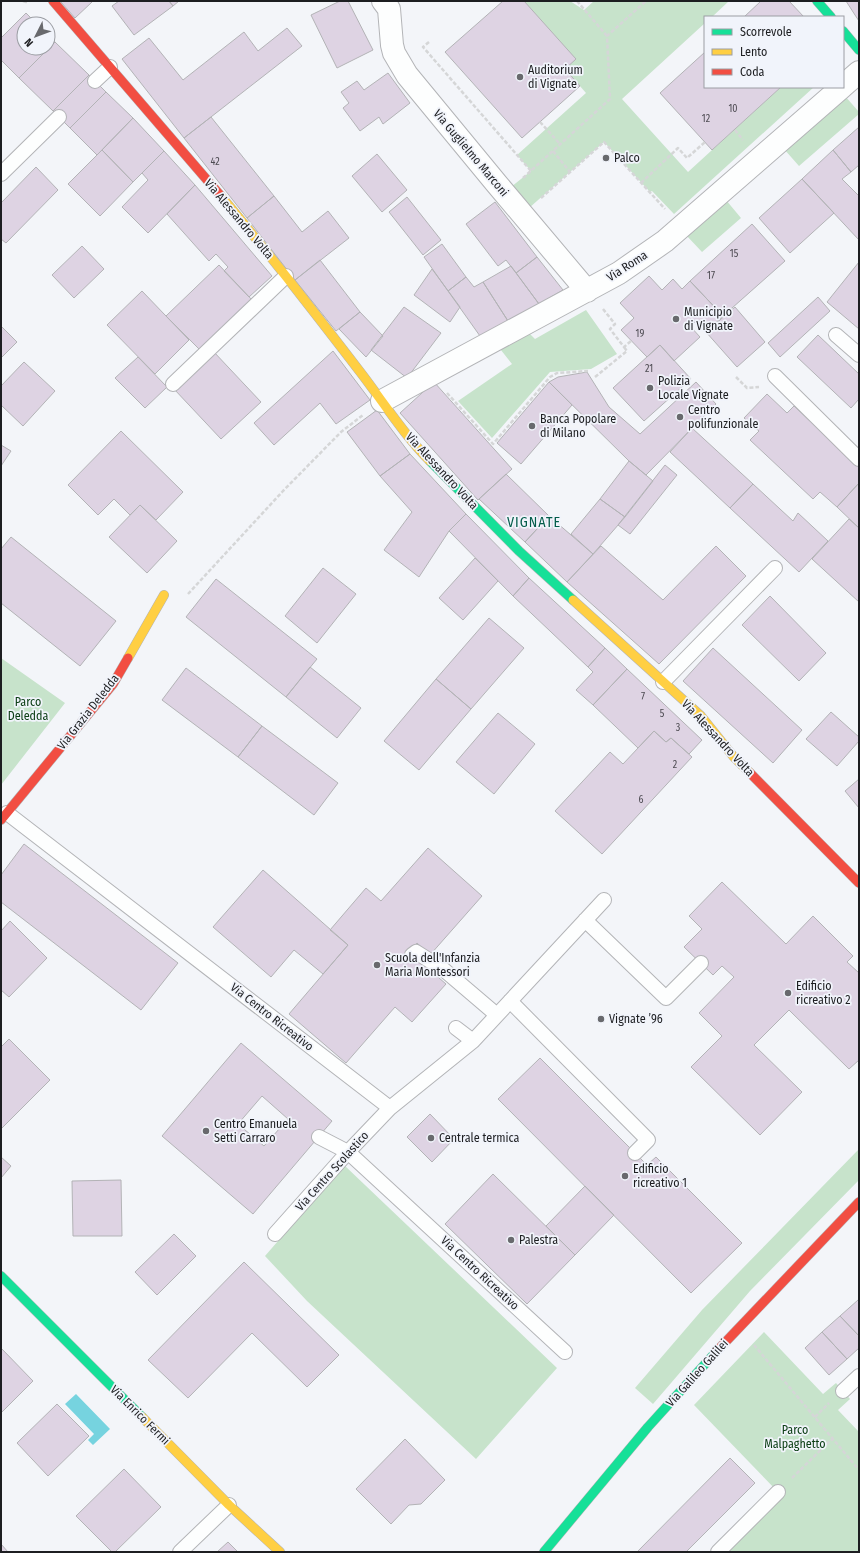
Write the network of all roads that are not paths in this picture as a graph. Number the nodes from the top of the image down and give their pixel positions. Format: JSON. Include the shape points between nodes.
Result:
{"nodes":[{"id":1,"x":53,"y":1,"type":"edge"},
{"id":2,"x":388,"y":4,"type":"edge"},
{"id":3,"x":844,"y":32,"type":"edge"},
{"id":4,"x":859,"y":50,"type":"edge"},
{"id":5,"x":110,"y":67,"type":"junction"},
{"id":6,"x":859,"y":72,"type":"edge"},
{"id":7,"x":95,"y":81,"type":"dead end"},
{"id":8,"x":844,"y":84,"type":"edge"},
{"id":9,"x":840,"y":88,"type":"edge"},
{"id":10,"x":59,"y":117,"type":"dead end"},
{"id":11,"x":1,"y":174,"type":"edge"},
{"id":12,"x":286,"y":276,"type":"junction"},
{"id":13,"x":587,"y":291,"type":"junction"},
{"id":14,"x":836,"y":335,"type":"dead end"},
{"id":15,"x":859,"y":355,"type":"edge"},
{"id":16,"x":775,"y":376,"type":"dead end"},
{"id":17,"x":173,"y":384,"type":"dead end"},
{"id":18,"x":382,"y":401,"type":"junction"},
{"id":19,"x":859,"y":459,"type":"edge"},
{"id":20,"x":775,"y":568,"type":"dead end"},
{"id":21,"x":164,"y":595,"type":"dead end"},
{"id":22,"x":663,"y":682,"type":"junction"},
{"id":23,"x":4,"y":816,"type":"edge"},
{"id":24,"x":859,"y":882,"type":"edge"},
{"id":25,"x":604,"y":900,"type":"dead end"},
{"id":26,"x":585,"y":920,"type":"junction"},
{"id":27,"x":412,"y":955,"type":"dead end"},
{"id":28,"x":701,"y":963,"type":"dead end"},
{"id":29,"x":510,"y":1001,"type":"junction"},
{"id":30,"x":497,"y":1015,"type":"junction"},
{"id":31,"x":456,"y":1028,"type":"dead end"},
{"id":32,"x":473,"y":1041,"type":"junction"},
{"id":33,"x":390,"y":1108,"type":"junction"},
{"id":34,"x":319,"y":1137,"type":"dead end"},
{"id":35,"x":348,"y":1152,"type":"junction"},
{"id":36,"x":635,"y":1153,"type":"dead end"},
{"id":37,"x":859,"y":1202,"type":"edge"},
{"id":38,"x":275,"y":1234,"type":"dead end"},
{"id":39,"x":1,"y":1276,"type":"edge"},
{"id":40,"x":565,"y":1352,"type":"dead end"},
{"id":41,"x":859,"y":1376,"type":"edge"},
{"id":42,"x":843,"y":1391,"type":"dead end"},
{"id":43,"x":778,"y":1492,"type":"road end"},
{"id":44,"x":229,"y":1505,"type":"junction"},
{"id":45,"x":180,"y":1552,"type":"edge"},
{"id":46,"x":280,"y":1552,"type":"edge"},
{"id":47,"x":544,"y":1552,"type":"edge"},
{"id":48,"x":718,"y":1552,"type":"edge"}],
"edges":[{"from":1,"to":5,"type":"street","name":"Via Alessandro Volta"},
{"from":2,"to":13,"type":"street","name":"Via Guglielmo Marconi","via":[[392,45],[399,64],[504,194]]},
{"from":3,"to":4,"type":"street"},
{"from":5,"to":7,"type":"lane"},
{"from":5,"to":12,"type":"street","name":"Via Alessandro Volta"},
{"from":6,"to":8,"type":"street","name":"Via Roma"},
{"from":9,"to":13,"type":"street","name":"Via Roma","via":[[665,241],[619,273]]},
{"from":10,"to":11,"type":"lane"},
{"from":12,"to":17,"type":"lane"},
{"from":12,"to":18,"type":"street","name":"Via Alessandro Volta"},
{"from":13,"to":18,"type":"street","name":"Via Roma"},
{"from":14,"to":15,"type":"lane"},
{"from":16,"to":19,"type":"lane"},
{"from":18,"to":22,"type":"street","name":"Via Alessandro Volta","via":[[414,444],[472,505]]},
{"from":20,"to":22,"type":"lane"},
{"from":21,"to":23,"type":"street","name":"Via Grazia Deledda","via":[[113,684]]},
{"from":22,"to":24,"type":"street","name":"Via Alessandro Volta","via":[[701,716],[734,756]]},
{"from":23,"to":33,"type":"lane","name":"Via Centro Ricreativo","via":[[26,828]]},
{"from":25,"to":26,"type":"lane"},
{"from":26,"to":28,"type":"lane","via":[[666,998]]},
{"from":26,"to":29,"type":"lane"},
{"from":27,"to":30,"type":"lane","via":[[416,952],[443,968]]},
{"from":29,"to":30,"type":"lane"},
{"from":29,"to":36,"type":"lane","via":[[648,1140]]},
{"from":30,"to":32,"type":"lane"},
{"from":31,"to":32,"type":"lane"},
{"from":32,"to":33,"type":"lane"},
{"from":33,"to":35,"type":"lane","name":"Via Centro Scolastico"},
{"from":34,"to":35,"type":"lane","name":"Via Centro Ricreativo"},
{"from":35,"to":38,"type":"lane","name":"Via Centro Scolastico"},
{"from":35,"to":40,"type":"lane","name":"Via Centro Ricreativo"},
{"from":37,"to":47,"type":"street","name":"Via Galileo Galilei","via":[[739,1326],[648,1427]]},
{"from":39,"to":44,"type":"street","name":"Via Enrico Fermi"},
{"from":41,"to":42,"type":"lane"},
{"from":43,"to":48,"type":"lane"},
{"from":44,"to":45,"type":"lane"},
{"from":44,"to":46,"type":"street","name":"Via Enrico Fermi"}]}
